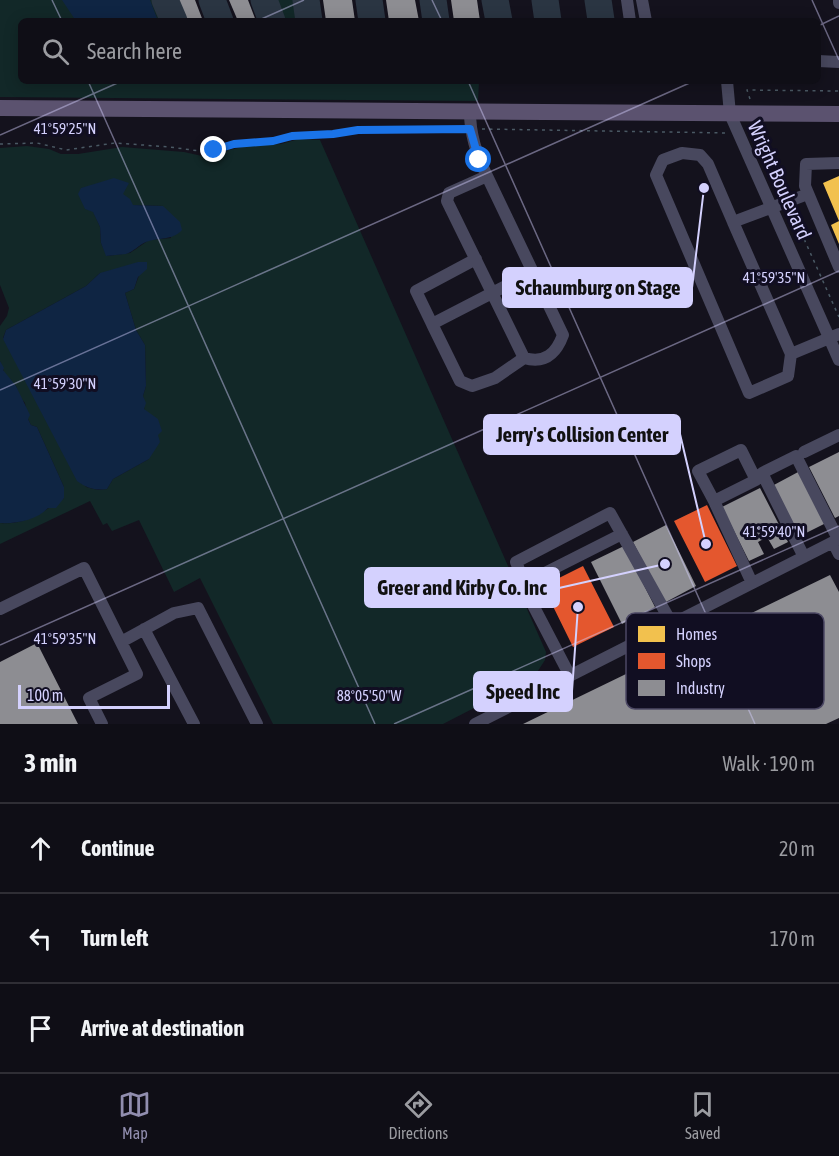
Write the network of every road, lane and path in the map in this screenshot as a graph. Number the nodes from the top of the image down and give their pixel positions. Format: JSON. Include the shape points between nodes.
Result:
{"nodes":[{"id":1,"x":627,"y":0,"type":"edge"},
{"id":2,"x":642,"y":0,"type":"edge"},
{"id":3,"x":630,"y":18,"type":"edge"},
{"id":4,"x":645,"y":18,"type":"edge"},
{"id":5,"x":821,"y":62,"type":"edge"},
{"id":6,"x":839,"y":62,"type":"edge"},
{"id":7,"x":727,"y":84,"type":"edge"},
{"id":8,"x":747,"y":90,"type":"dead end"},
{"id":9,"x":839,"y":91,"type":"edge"},
{"id":10,"x":0,"y":108,"type":"edge"},
{"id":11,"x":730,"y":114,"type":"junction"},
{"id":12,"x":839,"y":114,"type":"edge"},
{"id":13,"x":470,"y":121,"type":"junction"},
{"id":14,"x":720,"y":133,"type":"dead end"},
{"id":15,"x":764,"y":138,"type":"dead end"},
{"id":16,"x":0,"y":144,"type":"edge"},
{"id":17,"x":839,"y":163,"type":"edge"},
{"id":18,"x":487,"y":176,"type":"junction"},
{"id":19,"x":808,"y":194,"type":"junction"},
{"id":20,"x":788,"y":201,"type":"junction"},
{"id":21,"x":771,"y":208,"type":"junction"},
{"id":22,"x":733,"y":222,"type":"junction"},
{"id":23,"x":476,"y":259,"type":"junction"},
{"id":24,"x":839,"y":267,"type":"edge"},
{"id":25,"x":533,"y":272,"type":"junction"},
{"id":26,"x":492,"y":293,"type":"junction"},
{"id":27,"x":839,"y":317,"type":"edge"},
{"id":28,"x":432,"y":324,"type":"junction"},
{"id":29,"x":834,"y":336,"type":"edge"},
{"id":30,"x":790,"y":354,"type":"junction"},
{"id":31,"x":524,"y":358,"type":"junction"},
{"id":32,"x":839,"y":360,"type":"edge"},
{"id":33,"x":839,"y":435,"type":"edge"},
{"id":34,"x":804,"y":453,"type":"dead end"},
{"id":35,"x":714,"y":501,"type":"junction"},
{"id":36,"x":622,"y":534,"type":"junction"},
{"id":37,"x":837,"y":540,"type":"edge"},
{"id":38,"x":839,"y":554,"type":"edge"},
{"id":39,"x":804,"y":556,"type":"junction"},
{"id":40,"x":525,"y":583,"type":"junction"},
{"id":41,"x":752,"y":583,"type":"junction"},
{"id":42,"x":0,"y":609,"type":"edge"},
{"id":43,"x":666,"y":613,"type":"edge"},
{"id":44,"x":693,"y":613,"type":"edge"},
{"id":45,"x":144,"y":629,"type":"junction"},
{"id":46,"x":121,"y":642,"type":"junction"},
{"id":47,"x":626,"y":647,"type":"edge"},
{"id":48,"x":570,"y":676,"type":"junction"},
{"id":49,"x":102,"y":724,"type":"edge"},
{"id":50,"x":194,"y":724,"type":"edge"},
{"id":51,"x":257,"y":724,"type":"edge"},
{"id":52,"x":475,"y":724,"type":"edge"}],
"edges":[{"from":1,"to":3,"type":"street"},
{"from":2,"to":4,"type":"street"},
{"from":5,"to":6,"type":"street"},
{"from":7,"to":11,"type":"street","name":"Wright Boulevard"},
{"from":8,"to":9,"type":"path"},
{"from":10,"to":13,"type":"main road"},
{"from":11,"to":12,"type":"main road"},
{"from":11,"to":13,"type":"main road"},
{"from":11,"to":21,"type":"street","name":"Wright Boulevard"},
{"from":13,"to":14,"type":"path"},
{"from":13,"to":16,"type":"path","via":[[292,136],[207,152],[115,143],[66,150],[37,143]]},
{"from":13,"to":18,"type":"street"},
{"from":15,"to":20,"type":"path"},
{"from":17,"to":19,"type":"street","via":[[806,164],[804,186]]},
{"from":18,"to":23,"type":"street","via":[[449,193],[447,201]]},
{"from":18,"to":25,"type":"street"},
{"from":19,"to":20,"type":"street"},
{"from":19,"to":24,"type":"street"},
{"from":20,"to":21,"type":"street"},
{"from":20,"to":27,"type":"path"},
{"from":21,"to":22,"type":"street"},
{"from":21,"to":29,"type":"street","name":"Wright Boulevard"},
{"from":22,"to":30,"type":"street"},
{"from":22,"to":30,"type":"street","via":[[708,164],[700,155],[682,153],[663,160],[656,175],[749,393],[789,376]]},
{"from":23,"to":26,"type":"street"},
{"from":23,"to":28,"type":"street","via":[[416,291]]},
{"from":25,"to":26,"type":"street"},
{"from":25,"to":31,"type":"street","via":[[563,335],[558,348],[548,357],[536,361]]},
{"from":26,"to":28,"type":"street"},
{"from":26,"to":31,"type":"street"},
{"from":28,"to":31,"type":"street","via":[[460,381],[472,386],[495,378]]},
{"from":29,"to":30,"type":"street"},
{"from":29,"to":32,"type":"street","name":"Wright Boulevard"},
{"from":33,"to":34,"type":"street"},
{"from":35,"to":35,"type":"street","via":[[756,480],[741,450],[698,471]]},
{"from":35,"to":41,"type":"street"},
{"from":36,"to":40,"type":"street"},
{"from":36,"to":40,"type":"street","via":[[610,513],[516,562]]},
{"from":36,"to":43,"type":"street"},
{"from":37,"to":38,"type":"street"},
{"from":37,"to":39,"type":"street"},
{"from":37,"to":39,"type":"street","via":[[796,456],[762,474]]},
{"from":39,"to":41,"type":"street"},
{"from":40,"to":48,"type":"street"},
{"from":41,"to":44,"type":"street"},
{"from":42,"to":46,"type":"street","via":[[84,568]]},
{"from":45,"to":46,"type":"street"},
{"from":45,"to":50,"type":"street"},
{"from":45,"to":51,"type":"street","via":[[174,614],[198,608]]},
{"from":46,"to":49,"type":"street","via":[[137,674],[90,699]]},
{"from":47,"to":48,"type":"street"},
{"from":48,"to":52,"type":"street"}]}
